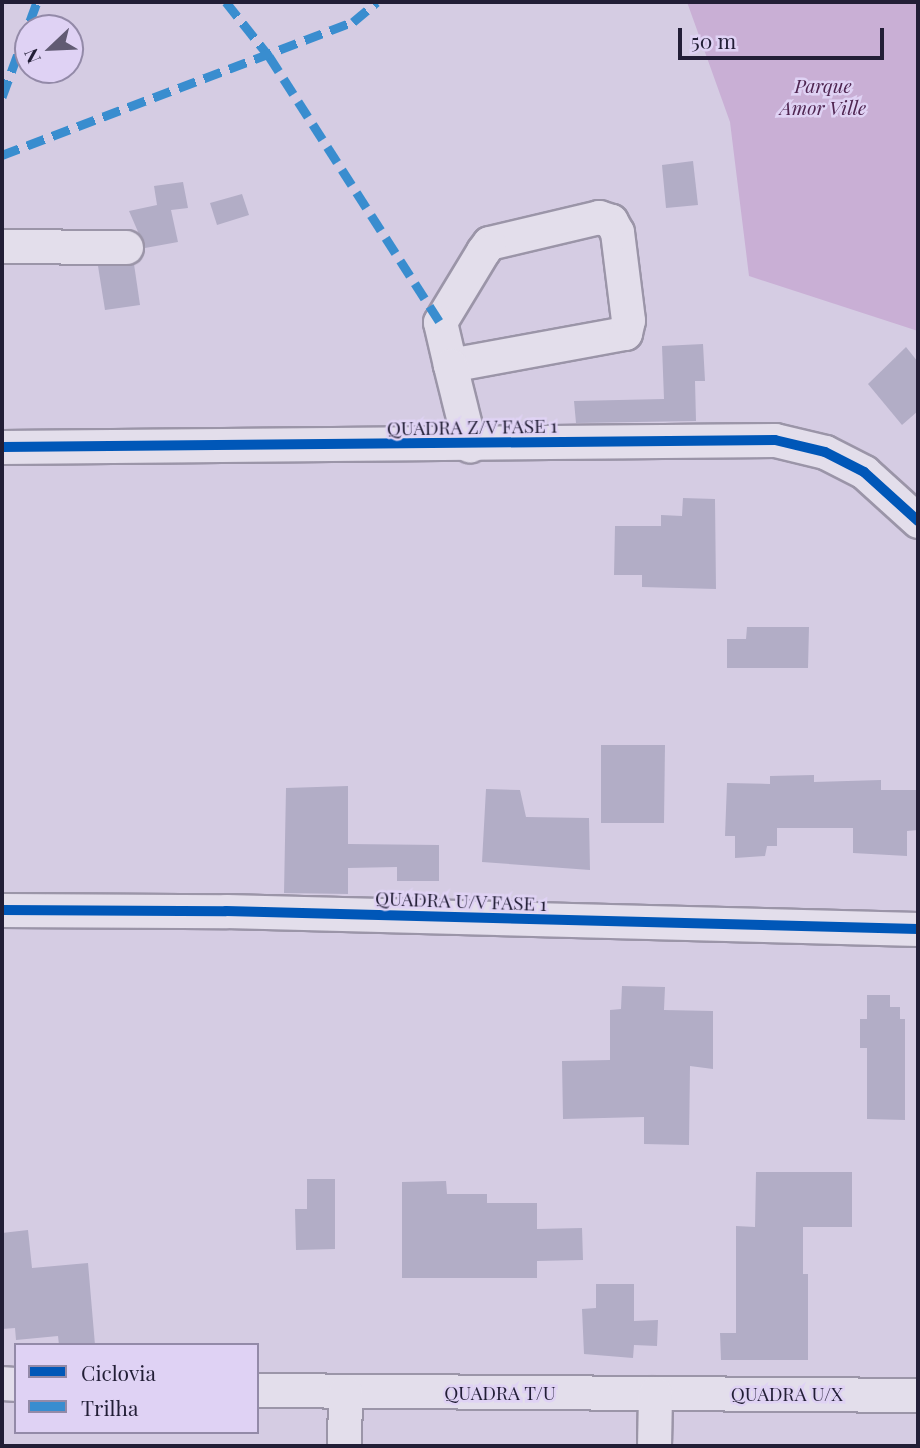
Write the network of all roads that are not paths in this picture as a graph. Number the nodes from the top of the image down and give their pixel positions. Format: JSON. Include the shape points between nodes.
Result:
{"nodes":[{"id":1,"x":2,"y":246,"type":"edge"},
{"id":2,"x":126,"y":247,"type":"dead end"},
{"id":3,"x":450,"y":365,"type":"junction"},
{"id":4,"x":470,"y":446,"type":"junction"},
{"id":5,"x":2,"y":447,"type":"edge"},
{"id":6,"x":918,"y":522,"type":"edge"},
{"id":7,"x":2,"y":910,"type":"edge"},
{"id":8,"x":918,"y":929,"type":"edge"},
{"id":9,"x":259,"y":1390,"type":"edge"},
{"id":10,"x":345,"y":1392,"type":"junction"},
{"id":11,"x":655,"y":1393,"type":"junction"},
{"id":12,"x":918,"y":1395,"type":"edge"},
{"id":13,"x":344,"y":1446,"type":"edge"},
{"id":14,"x":654,"y":1446,"type":"edge"}],
"edges":[{"from":1,"to":2,"type":"street"},
{"from":3,"to":3,"type":"street","via":[[625,333],[628,320],[617,232],[611,222],[599,217],[489,243],[439,322]]},
{"from":3,"to":4,"type":"street"},
{"from":4,"to":5,"type":"street","name":"QUADRA Z/V FASE 1"},
{"from":4,"to":6,"type":"street","name":"QUADRA Z/V FASE 1","via":[[775,440],[825,452],[864,472]]},
{"from":7,"to":8,"type":"street","name":"QUADRA U/V FASE 1","via":[[226,911]]},
{"from":9,"to":10,"type":"street","name":"QUADRA T/U"},
{"from":10,"to":11,"type":"street","name":"QUADRA T/U"},
{"from":10,"to":13,"type":"street"},
{"from":11,"to":12,"type":"street","name":"QUADRA U/X"},
{"from":11,"to":14,"type":"street"}]}
